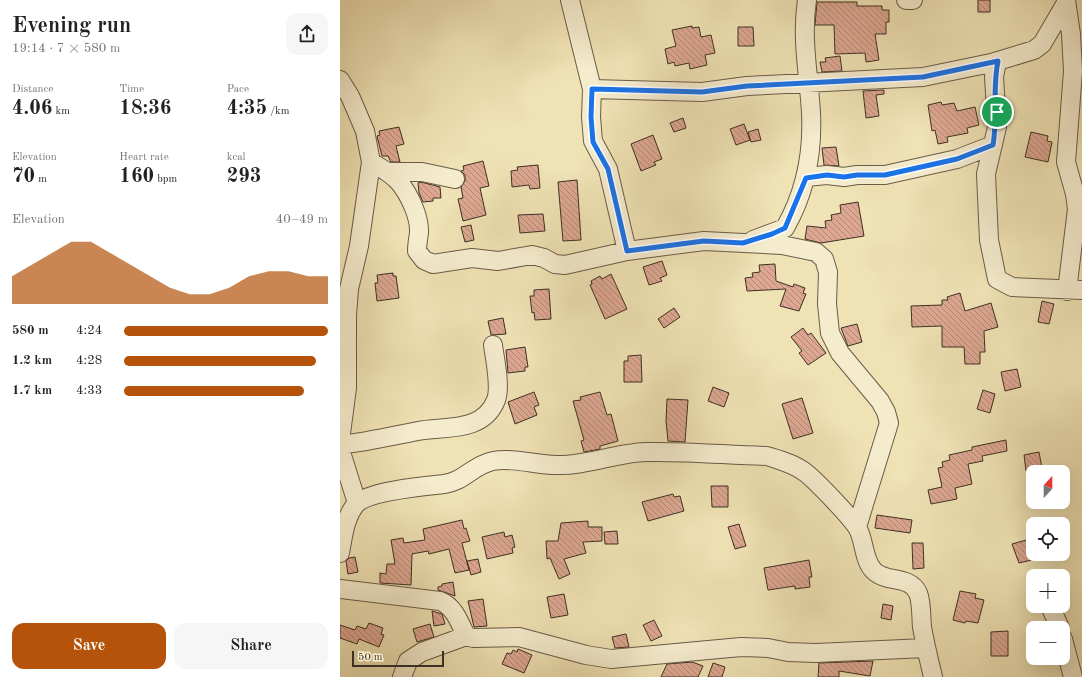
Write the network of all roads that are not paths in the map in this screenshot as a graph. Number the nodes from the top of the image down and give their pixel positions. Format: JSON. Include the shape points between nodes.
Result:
{"nodes":[{"id":1,"x":570,"y":0,"type":"edge"},
{"id":2,"x":807,"y":0,"type":"edge"},
{"id":3,"x":906,"y":0,"type":"edge"},
{"id":4,"x":914,"y":0,"type":"edge"},
{"id":5,"x":1066,"y":2,"type":"edge"},
{"id":6,"x":998,"y":61,"type":"junction"},
{"id":7,"x":340,"y":80,"type":"edge"},
{"id":8,"x":807,"y":84,"type":"junction"},
{"id":9,"x":592,"y":89,"type":"junction"},
{"id":10,"x":993,"y":145,"type":"junction"},
{"id":11,"x":371,"y":162,"type":"junction"},
{"id":12,"x":388,"y":172,"type":"junction"},
{"id":13,"x":806,"y":178,"type":"junction"},
{"id":14,"x":455,"y":179,"type":"dead end"},
{"id":15,"x":743,"y":243,"type":"junction"},
{"id":16,"x":627,"y":251,"type":"junction"},
{"id":17,"x":1074,"y":291,"type":"edge"},
{"id":18,"x":493,"y":345,"type":"dead end"},
{"id":19,"x":340,"y":441,"type":"edge"},
{"id":20,"x":340,"y":445,"type":"edge"},
{"id":21,"x":340,"y":449,"type":"edge"},
{"id":22,"x":346,"y":487,"type":"edge"},
{"id":23,"x":357,"y":503,"type":"junction"},
{"id":24,"x":857,"y":528,"type":"junction"},
{"id":25,"x":340,"y":553,"type":"edge"},
{"id":26,"x":340,"y":589,"type":"edge"},
{"id":27,"x":466,"y":636,"type":"junction"},
{"id":28,"x":925,"y":648,"type":"junction"},
{"id":29,"x":1070,"y":665,"type":"edge"},
{"id":30,"x":402,"y":677,"type":"edge"},
{"id":31,"x":933,"y":677,"type":"edge"},
{"id":32,"x":1073,"y":677,"type":"edge"}],
"edges":[{"from":1,"to":9,"type":"street"},
{"from":2,"to":8,"type":"street"},
{"from":3,"to":4,"type":"street"},
{"from":5,"to":6,"type":"street","via":[[1042,44],[1027,52]]},
{"from":5,"to":17,"type":"street","via":[[1073,71],[1066,162],[1077,209]]},
{"from":6,"to":8,"type":"street","via":[[923,77]]},
{"from":6,"to":10,"type":"street","via":[[994,77],[997,120]]},
{"from":7,"to":11,"type":"street","via":[[365,131]]},
{"from":8,"to":9,"type":"street","via":[[747,86],[702,92]]},
{"from":8,"to":13,"type":"street","via":[[811,113],[810,158]]},
{"from":9,"to":16,"type":"street","via":[[593,142],[608,169]]},
{"from":10,"to":13,"type":"street","via":[[957,159],[885,175],[827,175]]},
{"from":10,"to":17,"type":"street","via":[[986,174],[986,208],[997,280],[1012,287]]},
{"from":11,"to":12,"type":"street"},
{"from":11,"to":19,"type":"street","via":[[359,246],[349,289],[347,388]]},
{"from":12,"to":14,"type":"street","via":[[422,172]]},
{"from":12,"to":16,"type":"street","via":[[398,182],[418,221],[417,251],[433,264],[472,258],[498,261],[532,256],[565,265]]},
{"from":13,"to":15,"type":"street","via":[[785,228]]},
{"from":15,"to":16,"type":"street","via":[[704,241]]},
{"from":15,"to":24,"type":"street","via":[[802,248],[821,255],[827,264],[830,333],[840,353],[880,401],[888,423]]},
{"from":18,"to":20,"type":"street","via":[[496,399],[483,417],[454,428],[421,430],[382,440]]},
{"from":21,"to":22,"type":"street"},
{"from":22,"to":23,"type":"street"},
{"from":23,"to":24,"type":"street","via":[[402,489],[458,480],[479,466],[493,461],[581,464],[645,452],[767,456],[786,462],[806,473]]},
{"from":23,"to":25,"type":"street","via":[[348,518]]},
{"from":24,"to":28,"type":"street","via":[[866,558],[874,571],[914,586],[919,594]]},
{"from":26,"to":27,"type":"street","via":[[446,603]]},
{"from":27,"to":28,"type":"street","via":[[519,638],[611,659],[741,648],[816,653]]},
{"from":27,"to":30,"type":"street","via":[[422,652],[408,661]]},
{"from":28,"to":31,"type":"street"},
{"from":29,"to":32,"type":"street"}]}
